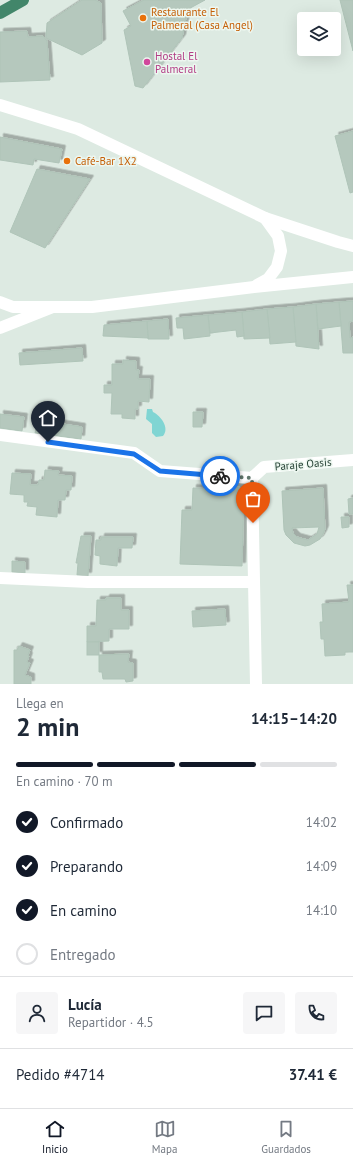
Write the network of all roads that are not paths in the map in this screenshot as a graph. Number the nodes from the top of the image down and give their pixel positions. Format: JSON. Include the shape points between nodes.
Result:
{"nodes":[{"id":1,"x":23,"y":0,"type":"edge"},
{"id":2,"x":0,"y":13,"type":"edge"},
{"id":3,"x":0,"y":105,"type":"edge"},
{"id":4,"x":265,"y":218,"type":"junction"},
{"id":5,"x":353,"y":246,"type":"edge"},
{"id":6,"x":353,"y":277,"type":"edge"},
{"id":7,"x":254,"y":287,"type":"junction"},
{"id":8,"x":0,"y":302,"type":"edge"},
{"id":9,"x":53,"y":307,"type":"junction"},
{"id":10,"x":0,"y":328,"type":"edge"},
{"id":11,"x":0,"y":435,"type":"edge"},
{"id":12,"x":353,"y":460,"type":"edge"},
{"id":13,"x":252,"y":478,"type":"junction"},
{"id":14,"x":0,"y":578,"type":"edge"},
{"id":15,"x":254,"y":582,"type":"junction"},
{"id":16,"x":256,"y":684,"type":"edge"}],
"edges":[{"from":1,"to":2,"type":"highway"},
{"from":3,"to":4,"type":"street","via":[[78,129]]},
{"from":4,"to":5,"type":"street"},
{"from":4,"to":7,"type":"street","via":[[278,236],[281,251],[277,267],[268,279]]},
{"from":6,"to":7,"type":"street"},
{"from":7,"to":9,"type":"street","via":[[92,307]]},
{"from":8,"to":9,"type":"street","via":[[13,307]]},
{"from":9,"to":10,"type":"street"},
{"from":11,"to":13,"type":"street","via":[[134,454],[160,471]]},
{"from":12,"to":13,"type":"street","name":"Paraje Oasis","via":[[264,467]]},
{"from":13,"to":15,"type":"street"},
{"from":14,"to":15,"type":"street","via":[[88,582]]},
{"from":15,"to":16,"type":"street"}]}
